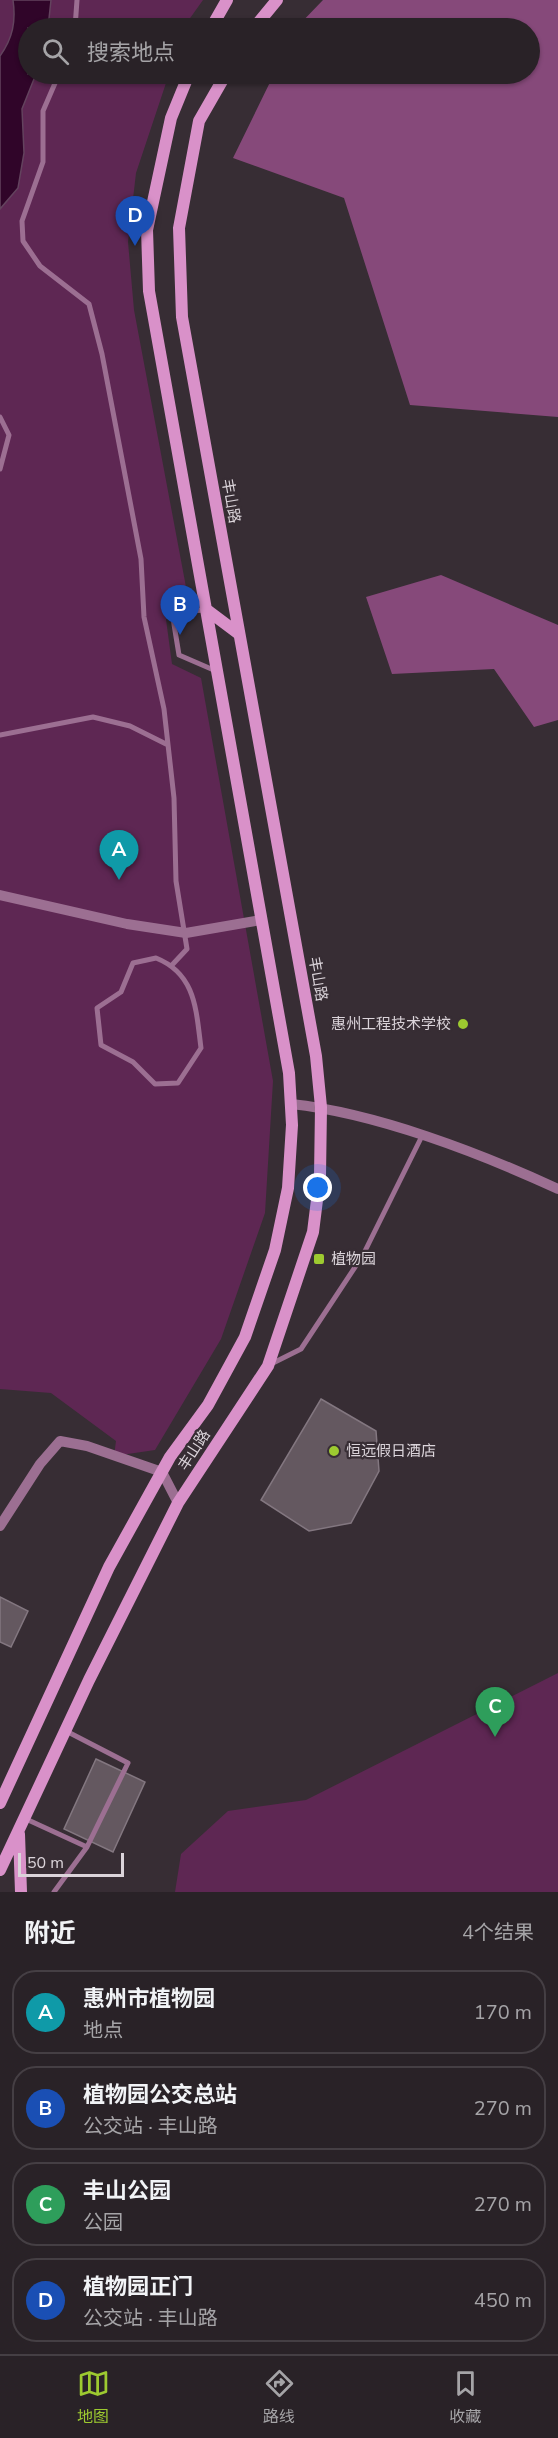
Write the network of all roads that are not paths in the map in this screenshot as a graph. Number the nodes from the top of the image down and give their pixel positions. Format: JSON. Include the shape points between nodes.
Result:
{"nodes":[{"id":1,"x":77,"y":0,"type":"edge"},
{"id":2,"x":226,"y":0,"type":"edge"},
{"id":3,"x":276,"y":0,"type":"edge"},
{"id":4,"x":76,"y":18,"type":"edge"},
{"id":5,"x":216,"y":18,"type":"edge"},
{"id":6,"x":262,"y":18,"type":"edge"},
{"id":7,"x":55,"y":84,"type":"edge"},
{"id":8,"x":185,"y":84,"type":"edge"},
{"id":9,"x":220,"y":84,"type":"edge"},
{"id":10,"x":0,"y":417,"type":"edge"},
{"id":11,"x":0,"y":469,"type":"edge"},
{"id":12,"x":207,"y":610,"type":"junction"},
{"id":13,"x":240,"y":634,"type":"junction"},
{"id":14,"x":217,"y":672,"type":"junction"},
{"id":15,"x":0,"y":735,"type":"edge"},
{"id":16,"x":166,"y":744,"type":"junction"},
{"id":17,"x":0,"y":895,"type":"edge"},
{"id":18,"x":261,"y":920,"type":"junction"},
{"id":19,"x":186,"y":933,"type":"junction"},
{"id":20,"x":172,"y":964,"type":"junction"},
{"id":21,"x":291,"y":1104,"type":"junction"},
{"id":22,"x":321,"y":1107,"type":"junction"},
{"id":23,"x":422,"y":1136,"type":"junction"},
{"id":24,"x":558,"y":1189,"type":"edge"},
{"id":25,"x":268,"y":1366,"type":"junction"},
{"id":26,"x":162,"y":1472,"type":"junction"},
{"id":27,"x":178,"y":1503,"type":"junction"},
{"id":28,"x":0,"y":1526,"type":"edge"},
{"id":29,"x":65,"y":1731,"type":"junction"},
{"id":30,"x":0,"y":1803,"type":"edge"},
{"id":31,"x":22,"y":1824,"type":"junction"},
{"id":32,"x":87,"y":1847,"type":"junction"},
{"id":33,"x":0,"y":1870,"type":"edge"},
{"id":34,"x":21,"y":1892,"type":"edge"},
{"id":35,"x":54,"y":1892,"type":"edge"}],
"edges":[{"from":1,"to":4,"type":"lane"},
{"from":2,"to":5,"type":"main road"},
{"from":3,"to":6,"type":"main road"},
{"from":7,"to":16,"type":"lane","via":[[43,111],[42,162],[22,221],[23,241],[40,266],[89,304],[141,559],[144,617],[158,675]]},
{"from":8,"to":12,"type":"main road","name":"丰山路","via":[[171,118],[147,230],[147,262]]},
{"from":9,"to":13,"type":"main road","name":"丰山路","via":[[199,122],[179,228],[179,274],[182,317]]},
{"from":10,"to":11,"type":"lane","via":[[9,435]]},
{"from":12,"to":13,"type":"main road"},
{"from":12,"to":14,"type":"main road","name":"丰山路"},
{"from":12,"to":14,"type":"lane","via":[[172,612],[179,655]]},
{"from":13,"to":22,"type":"main road","name":"丰山路","via":[[316,1056]]},
{"from":14,"to":18,"type":"main road","name":"丰山路"},
{"from":15,"to":16,"type":"lane","via":[[93,717],[130,726]]},
{"from":16,"to":19,"type":"lane","via":[[174,798],[176,881]]},
{"from":17,"to":19,"type":"street"},
{"from":18,"to":19,"type":"street"},
{"from":18,"to":21,"type":"main road","name":"丰山路","via":[[289,1073]]},
{"from":19,"to":20,"type":"lane","via":[[187,949]]},
{"from":20,"to":20,"type":"lane","via":[[156,958],[133,963],[121,992],[97,1008],[101,1045],[133,1062],[155,1084],[178,1083],[201,1048],[187,980]]},
{"from":21,"to":22,"type":"street"},
{"from":21,"to":26,"type":"main road","name":"丰山路","via":[[288,1188],[275,1250],[245,1337],[208,1405]]},
{"from":22,"to":23,"type":"street"},
{"from":22,"to":25,"type":"main road","name":"丰山路","via":[[320,1176],[313,1232]]},
{"from":23,"to":24,"type":"street"},
{"from":23,"to":25,"type":"lane","via":[[363,1256],[301,1349]]},
{"from":25,"to":27,"type":"main road","name":"丰山路"},
{"from":26,"to":27,"type":"street"},
{"from":26,"to":28,"type":"street","via":[[87,1446],[60,1442],[40,1464]]},
{"from":26,"to":30,"type":"main road","name":"丰山路","via":[[109,1567]]},
{"from":27,"to":29,"type":"main road","name":"丰山路"},
{"from":29,"to":31,"type":"main road","name":"丰山路"},
{"from":29,"to":32,"type":"lane","via":[[128,1763]]},
{"from":31,"to":32,"type":"lane"},
{"from":31,"to":33,"type":"main road","name":"丰山路"},
{"from":31,"to":34,"type":"main road"},
{"from":32,"to":35,"type":"lane"}]}
